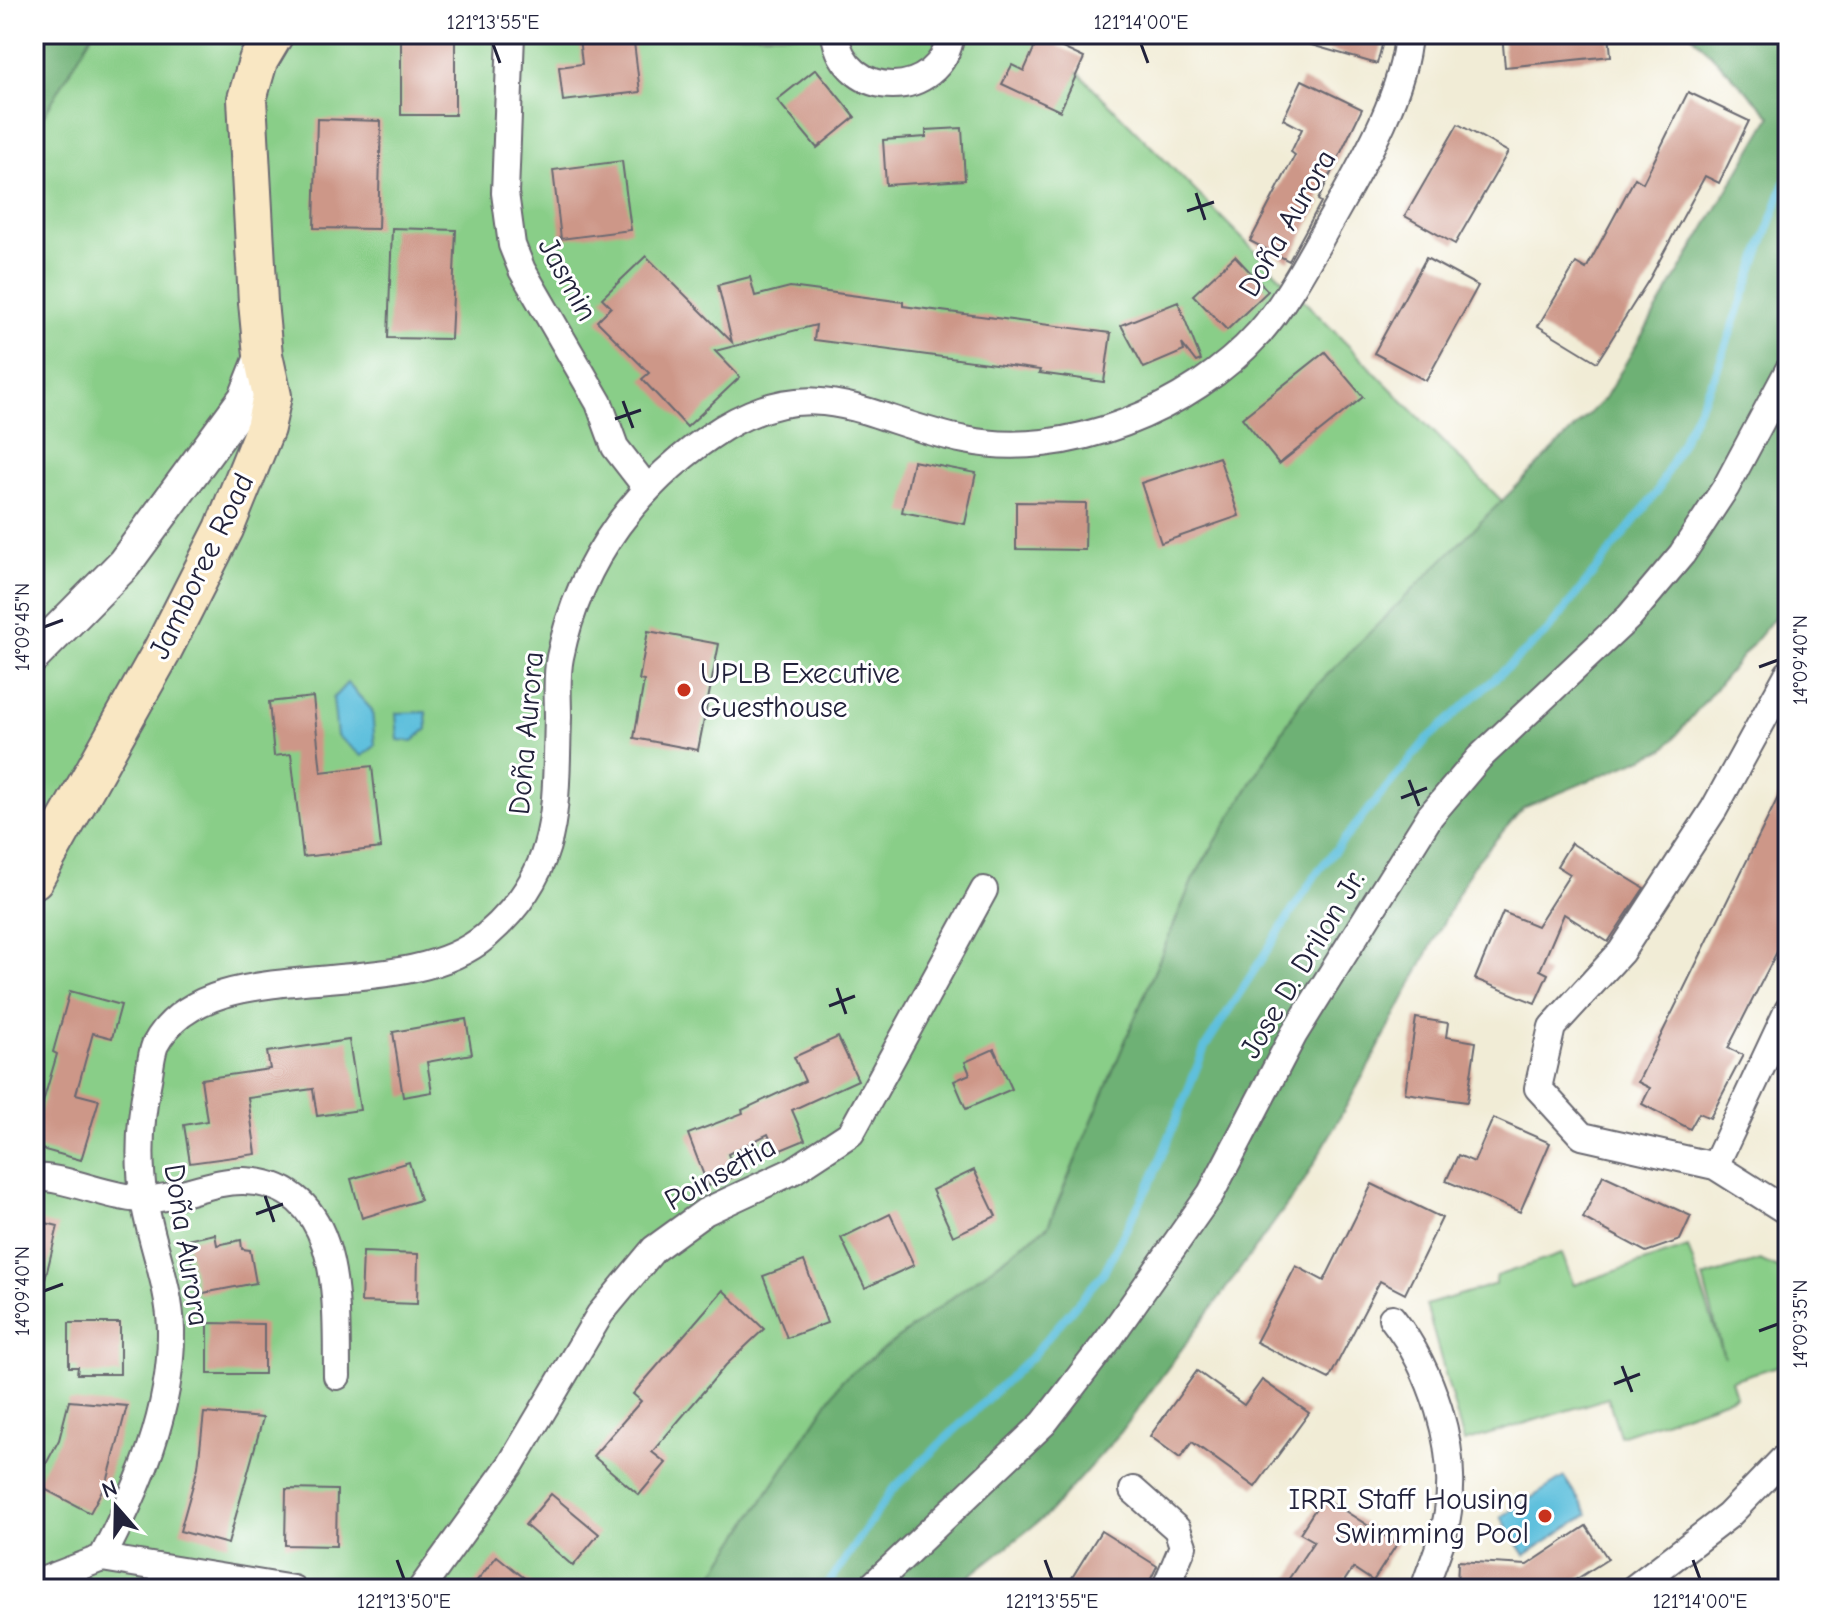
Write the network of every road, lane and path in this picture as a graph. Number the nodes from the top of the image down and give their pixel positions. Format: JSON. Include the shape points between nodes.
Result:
{"nodes":[{"id":1,"x":274,"y":34,"type":"edge"},
{"id":2,"x":511,"y":34,"type":"edge"},
{"id":3,"x":835,"y":34,"type":"edge"},
{"id":4,"x":951,"y":34,"type":"edge"},
{"id":5,"x":1408,"y":34,"type":"edge"},
{"id":6,"x":263,"y":355,"type":"junction"},
{"id":7,"x":1788,"y":371,"type":"edge"},
{"id":8,"x":646,"y":487,"type":"junction"},
{"id":9,"x":34,"y":655,"type":"edge"},
{"id":10,"x":1788,"y":674,"type":"edge"},
{"id":11,"x":34,"y":879,"type":"edge"},
{"id":12,"x":984,"y":890,"type":"dead end"},
{"id":13,"x":1788,"y":1010,"type":"edge"},
{"id":14,"x":1715,"y":1166,"type":"junction"},
{"id":15,"x":34,"y":1177,"type":"edge"},
{"id":16,"x":144,"y":1199,"type":"junction"},
{"id":17,"x":1788,"y":1212,"type":"edge"},
{"id":18,"x":1392,"y":1318,"type":"dead end"},
{"id":19,"x":337,"y":1376,"type":"dead end"},
{"id":20,"x":1788,"y":1454,"type":"edge"},
{"id":21,"x":1133,"y":1490,"type":"dead end"},
{"id":22,"x":102,"y":1558,"type":"junction"},
{"id":23,"x":34,"y":1584,"type":"edge"},
{"id":24,"x":293,"y":1589,"type":"edge"},
{"id":25,"x":421,"y":1589,"type":"edge"},
{"id":26,"x":869,"y":1589,"type":"edge"},
{"id":27,"x":1165,"y":1589,"type":"edge"},
{"id":28,"x":1424,"y":1589,"type":"edge"},
{"id":29,"x":1633,"y":1589,"type":"edge"}],
"edges":[{"from":1,"to":6,"type":"main road","name":"Jamboree Road","via":[[258,61],[247,99]]},
{"from":2,"to":8,"type":"street","name":"Jasmin","via":[[505,193],[512,245],[599,403],[615,447]]},
{"from":3,"to":4,"type":"street","via":[[849,68],[877,85],[893,87],[910,85],[937,67]]},
{"from":5,"to":8,"type":"street","name":"Doña Aurora","via":[[1406,56],[1386,112],[1301,273],[1259,333],[1180,398],[1113,429],[1002,445],[964,440],[863,407],[808,399],[764,409],[724,428]]},
{"from":6,"to":9,"type":"street","via":[[246,398],[124,564]]},
{"from":6,"to":11,"type":"main road","name":"Jamboree Road","via":[[272,396],[265,428],[224,529]]},
{"from":7,"to":26,"type":"street","name":"Jose D. Drilon Jr.","via":[[1726,487],[1682,554],[1629,617],[1479,758],[1430,816],[1294,1034],[1211,1193],[1108,1340],[1044,1423]]},
{"from":8,"to":16,"type":"street","name":"Doña Aurora","via":[[598,554],[559,659],[556,786],[546,858],[524,898],[461,955],[379,977],[224,990],[186,1010],[155,1046],[140,1142]]},
{"from":10,"to":14,"type":"street","via":[[1714,809],[1621,952],[1552,1027],[1538,1088],[1582,1136]]},
{"from":12,"to":25,"type":"street","name":"Poinsettia","via":[[851,1133],[793,1171],[705,1212],[654,1249],[600,1314],[511,1464]]},
{"from":13,"to":14,"type":"street"},
{"from":14,"to":17,"type":"street"},
{"from":15,"to":16,"type":"street"},
{"from":16,"to":19,"type":"street","via":[[244,1181],[272,1187],[302,1203],[319,1227],[335,1282]]},
{"from":16,"to":22,"type":"street","name":"Doña Aurora","via":[[171,1325],[168,1379],[156,1436],[137,1488]]},
{"from":18,"to":28,"type":"street","via":[[1414,1346],[1449,1459],[1448,1512]]},
{"from":20,"to":29,"type":"street","via":[[1728,1516]]},
{"from":21,"to":27,"type":"street","via":[[1177,1529],[1183,1546]]},
{"from":22,"to":23,"type":"street"},
{"from":22,"to":24,"type":"street"}]}
